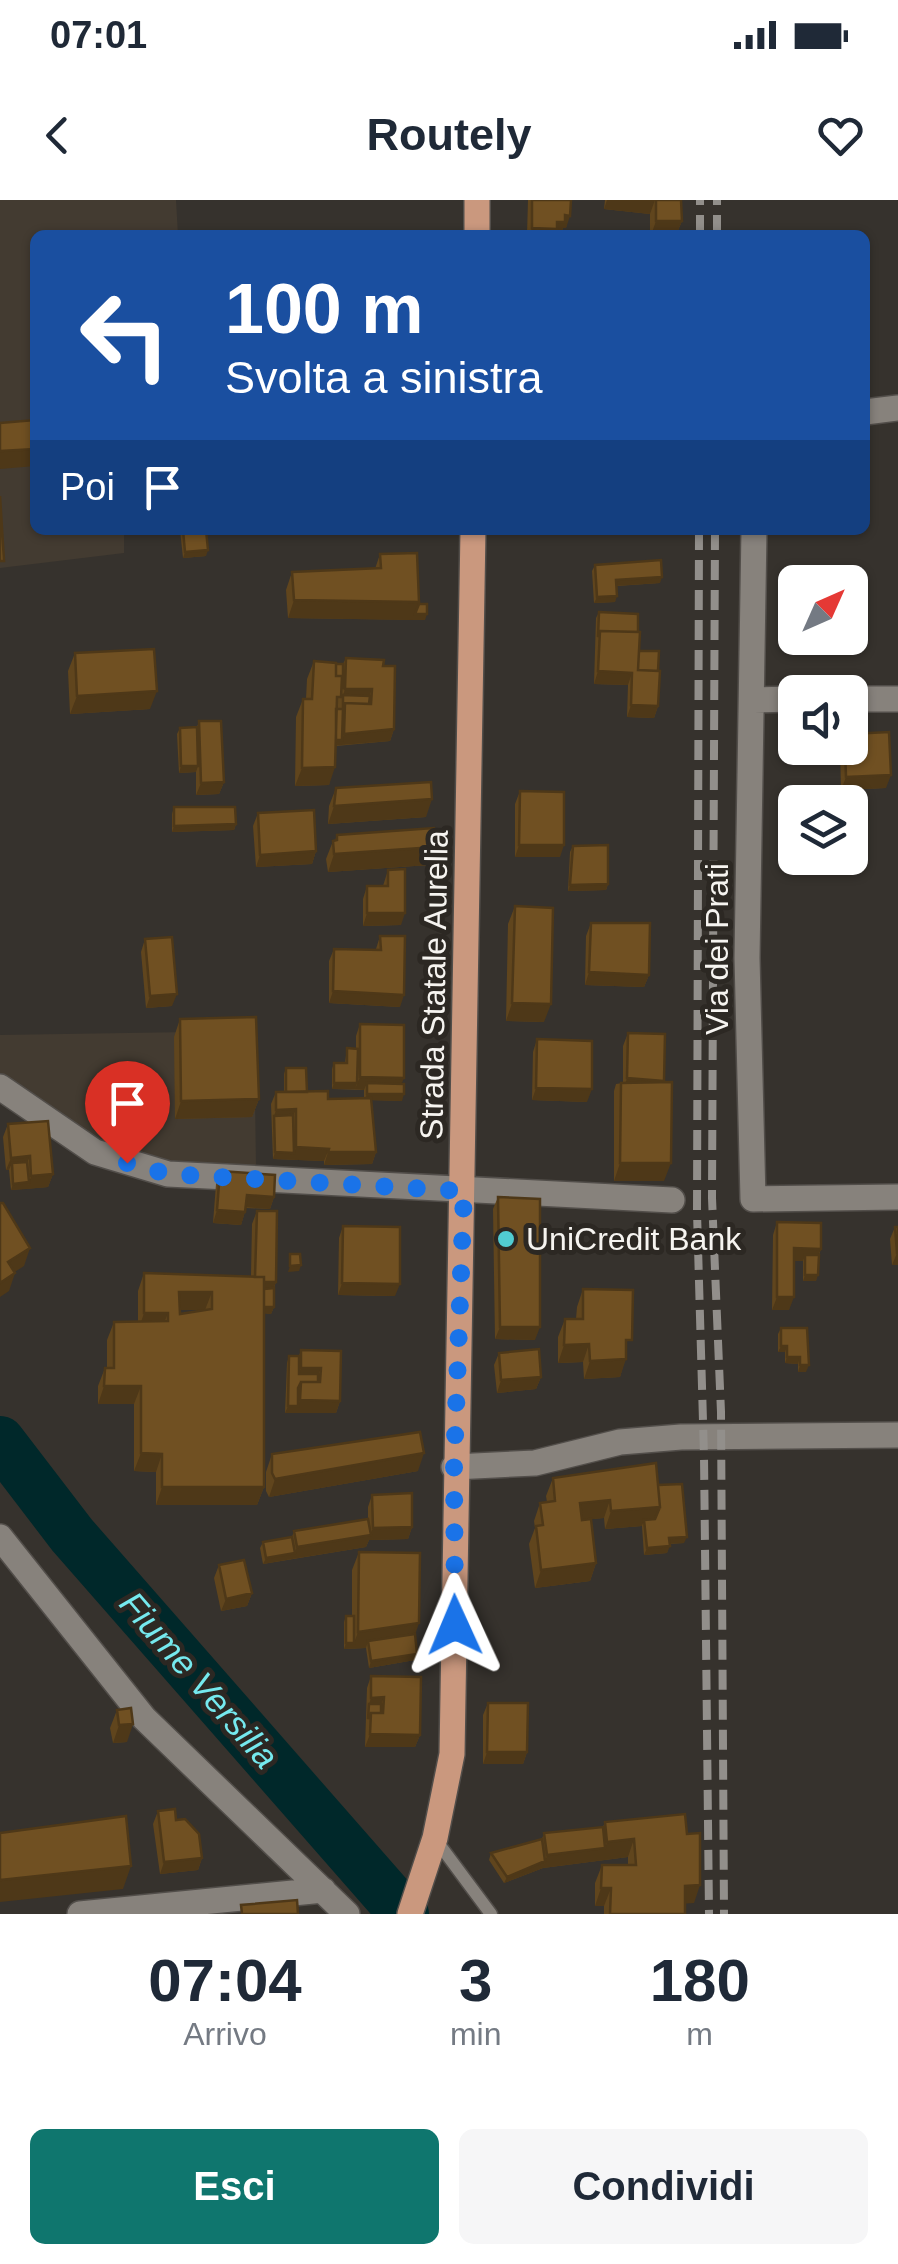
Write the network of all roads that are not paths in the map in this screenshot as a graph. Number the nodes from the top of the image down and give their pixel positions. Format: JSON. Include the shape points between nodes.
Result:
{"nodes":[{"id":1,"x":477,"y":200,"type":"edge"},
{"id":2,"x":476,"y":230,"type":"edge"},
{"id":3,"x":898,"y":408,"type":"edge"},
{"id":4,"x":870,"y":411,"type":"edge"},
{"id":5,"x":472,"y":535,"type":"edge"},
{"id":6,"x":754,"y":535,"type":"edge"},
{"id":7,"x":868,"y":699,"type":"edge"},
{"id":8,"x":898,"y":699,"type":"edge"},
{"id":9,"x":754,"y":700,"type":"junction"},
{"id":10,"x":778,"y":700,"type":"edge"},
{"id":11,"x":0,"y":1087,"type":"edge"},
{"id":12,"x":464,"y":1191,"type":"junction"},
{"id":13,"x":898,"y":1197,"type":"edge"},
{"id":14,"x":672,"y":1200,"type":"dead end"},
{"id":15,"x":898,"y":1435,"type":"edge"},
{"id":16,"x":454,"y":1466,"type":"junction"},
{"id":17,"x":0,"y":1537,"type":"edge"},
{"id":18,"x":435,"y":1838,"type":"junction"},
{"id":19,"x":323,"y":1890,"type":"junction"},
{"id":20,"x":80,"y":1914,"type":"edge"},
{"id":21,"x":348,"y":1914,"type":"edge"},
{"id":22,"x":410,"y":1914,"type":"edge"},
{"id":23,"x":492,"y":1914,"type":"edge"}],
"edges":[{"from":1,"to":2,"type":"main road"},
{"from":3,"to":4,"type":"street"},
{"from":5,"to":12,"type":"main road","name":"Strada Statale Aurelia"},
{"from":6,"to":9,"type":"street","name":"Via dei Prati"},
{"from":7,"to":8,"type":"street"},
{"from":9,"to":10,"type":"street"},
{"from":9,"to":13,"type":"street","name":"Via dei Prati","via":[[748,958],[753,1198]]},
{"from":11,"to":12,"type":"street","via":[[95,1152],[168,1174]]},
{"from":12,"to":14,"type":"street"},
{"from":12,"to":16,"type":"main road","name":"Strada Statale Aurelia"},
{"from":15,"to":16,"type":"street","via":[[620,1442],[536,1463]]},
{"from":16,"to":18,"type":"main road","name":"Strada Statale Aurelia","via":[[452,1754]]},
{"from":17,"to":19,"type":"street","via":[[144,1718]]},
{"from":18,"to":22,"type":"main road","name":"Strada Statale Aurelia"},
{"from":18,"to":23,"type":"lane"},
{"from":19,"to":20,"type":"street"},
{"from":19,"to":21,"type":"street"}]}
